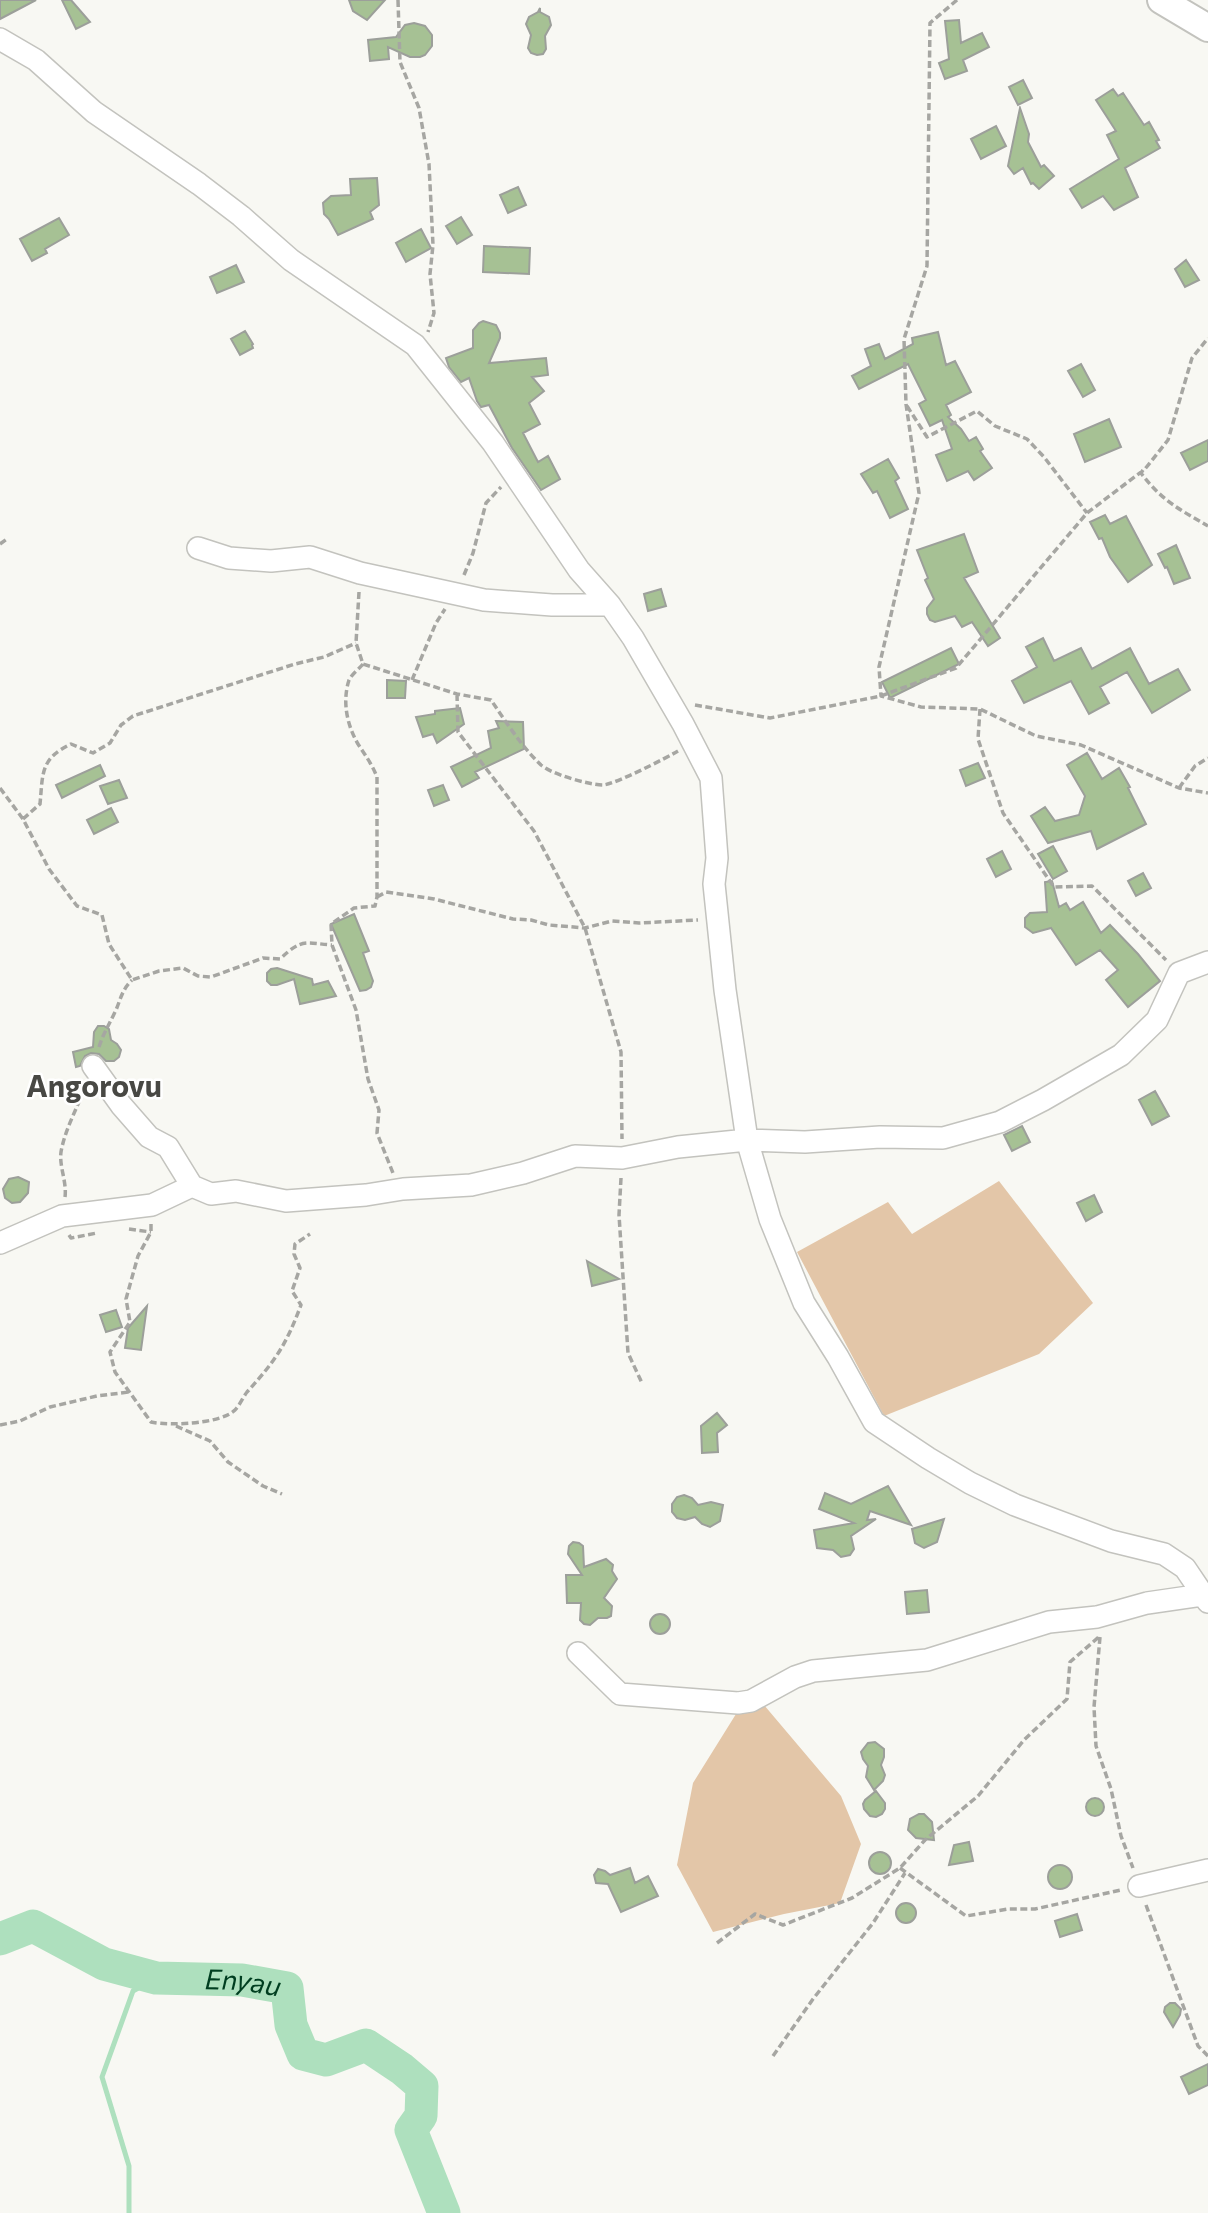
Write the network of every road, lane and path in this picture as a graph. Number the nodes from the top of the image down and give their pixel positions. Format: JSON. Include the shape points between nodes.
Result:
{"nodes":[{"id":1,"x":398,"y":0,"type":"edge"},
{"id":2,"x":957,"y":0,"type":"edge"},
{"id":3,"x":1161,"y":0,"type":"edge"},
{"id":4,"x":1208,"y":28,"type":"edge"},
{"id":5,"x":0,"y":38,"type":"edge"},
{"id":6,"x":1208,"y":338,"type":"edge"},
{"id":7,"x":415,"y":345,"type":"junction"},
{"id":8,"x":906,"y":404,"type":"junction"},
{"id":9,"x":1145,"y":469,"type":"junction"},
{"id":10,"x":1087,"y":513,"type":"junction"},
{"id":11,"x":1208,"y":526,"type":"edge"},
{"id":12,"x":7,"y":539,"type":"dead end"},
{"id":13,"x":0,"y":544,"type":"edge"},
{"id":14,"x":198,"y":548,"type":"dead end"},
{"id":15,"x":360,"y":573,"type":"junction"},
{"id":16,"x":610,"y":605,"type":"junction"},
{"id":17,"x":356,"y":643,"type":"junction"},
{"id":18,"x":363,"y":664,"type":"junction"},
{"id":19,"x":457,"y":694,"type":"junction"},
{"id":20,"x":881,"y":696,"type":"junction"},
{"id":21,"x":669,"y":700,"type":"junction"},
{"id":22,"x":980,"y":709,"type":"junction"},
{"id":23,"x":691,"y":742,"type":"junction"},
{"id":24,"x":1208,"y":758,"type":"edge"},
{"id":25,"x":0,"y":788,"type":"edge"},
{"id":26,"x":1180,"y":788,"type":"junction"},
{"id":27,"x":1208,"y":793,"type":"edge"},
{"id":28,"x":23,"y":819,"type":"junction"},
{"id":29,"x":377,"y":897,"type":"junction"},
{"id":30,"x":717,"y":912,"type":"junction"},
{"id":31,"x":585,"y":929,"type":"junction"},
{"id":32,"x":332,"y":944,"type":"junction"},
{"id":33,"x":1208,"y":962,"type":"edge"},
{"id":34,"x":1179,"y":973,"type":"junction"},
{"id":35,"x":132,"y":980,"type":"junction"},
{"id":36,"x":93,"y":1066,"type":"junction"},
{"id":37,"x":747,"y":1140,"type":"junction"},
{"id":38,"x":622,"y":1158,"type":"junction"},
{"id":39,"x":192,"y":1186,"type":"junction"},
{"id":40,"x":403,"y":1189,"type":"junction"},
{"id":41,"x":152,"y":1205,"type":"junction"},
{"id":42,"x":62,"y":1216,"type":"junction"},
{"id":43,"x":310,"y":1234,"type":"dead end"},
{"id":44,"x":0,"y":1242,"type":"edge"},
{"id":45,"x":642,"y":1383,"type":"dead end"},
{"id":46,"x":130,"y":1392,"type":"junction"},
{"id":47,"x":0,"y":1425,"type":"edge"},
{"id":48,"x":174,"y":1425,"type":"junction"},
{"id":49,"x":282,"y":1494,"type":"dead end"},
{"id":50,"x":1205,"y":1599,"type":"edge"},
{"id":51,"x":1099,"y":1626,"type":"junction"},
{"id":52,"x":578,"y":1653,"type":"dead end"},
{"id":53,"x":900,"y":1868,"type":"junction"},
{"id":54,"x":1208,"y":1870,"type":"edge"},
{"id":55,"x":905,"y":1873,"type":"junction"},
{"id":56,"x":1139,"y":1885,"type":"junction"},
{"id":57,"x":717,"y":1943,"type":"dead end"},
{"id":58,"x":773,"y":2056,"type":"dead end"},
{"id":59,"x":1208,"y":2056,"type":"edge"}],
"edges":[{"from":1,"to":7,"type":"path","via":[[400,62],[419,108],[429,164],[434,313],[427,334]]},
{"from":2,"to":8,"type":"path","via":[[930,23],[927,265],[904,339]]},
{"from":3,"to":4,"type":"street"},
{"from":5,"to":7,"type":"street","via":[[37,60],[94,112],[220,200],[291,260]]},
{"from":6,"to":9,"type":"path","via":[[1192,358],[1168,440]]},
{"from":7,"to":16,"type":"street","via":[[493,443],[579,570]]},
{"from":8,"to":10,"type":"path","via":[[927,437],[977,411],[995,426],[1027,439]]},
{"from":8,"to":20,"type":"path","via":[[919,493],[879,667]]},
{"from":9,"to":10,"type":"path"},
{"from":9,"to":11,"type":"path","via":[[1141,473],[1154,491]]},
{"from":10,"to":20,"type":"path","via":[[956,668]]},
{"from":12,"to":13,"type":"path"},
{"from":14,"to":15,"type":"street","via":[[229,558],[271,561],[310,557]]},
{"from":15,"to":16,"type":"street","via":[[484,600]]},
{"from":15,"to":17,"type":"path"},
{"from":16,"to":21,"type":"street"},
{"from":17,"to":18,"type":"path"},
{"from":17,"to":28,"type":"path","via":[[133,716],[110,743],[93,753],[71,744],[55,752],[43,771],[40,804]]},
{"from":18,"to":19,"type":"path"},
{"from":18,"to":29,"type":"path","via":[[350,678],[345,700],[348,722],[377,777]]},
{"from":19,"to":23,"type":"path","via":[[491,700],[543,767],[604,785],[662,761]]},
{"from":19,"to":31,"type":"path","via":[[458,732],[534,831]]},
{"from":20,"to":21,"type":"path","via":[[770,718]]},
{"from":20,"to":22,"type":"path","via":[[920,707]]},
{"from":21,"to":23,"type":"street"},
{"from":22,"to":26,"type":"path","via":[[1036,736],[1081,745]]},
{"from":22,"to":34,"type":"path","via":[[978,739],[1003,813],[1054,887],[1092,886]]},
{"from":23,"to":30,"type":"street","via":[[711,778]]},
{"from":24,"to":26,"type":"path","via":[[1195,766]]},
{"from":25,"to":28,"type":"path"},
{"from":26,"to":27,"type":"path"},
{"from":28,"to":35,"type":"path","via":[[49,869],[77,906],[102,915],[109,944]]},
{"from":29,"to":31,"type":"path","via":[[386,892],[434,899],[513,919]]},
{"from":29,"to":32,"type":"path","via":[[375,906],[354,908],[331,924]]},
{"from":30,"to":31,"type":"path","via":[[698,920],[612,921]]},
{"from":30,"to":37,"type":"street"},
{"from":31,"to":38,"type":"path","via":[[621,1052]]},
{"from":32,"to":35,"type":"path","via":[[307,941],[280,959],[263,958],[211,977],[183,968]]},
{"from":32,"to":40,"type":"path","via":[[356,1010],[368,1079],[379,1110],[377,1133]]},
{"from":33,"to":34,"type":"street"},
{"from":34,"to":37,"type":"street","via":[[1157,1020],[1121,1055],[1000,1122],[943,1139]]},
{"from":35,"to":36,"type":"path","via":[[122,990]]},
{"from":36,"to":39,"type":"street","via":[[149,1136],[168,1147]]},
{"from":36,"to":42,"type":"path","via":[[60,1154],[66,1191]]},
{"from":37,"to":38,"type":"street"},
{"from":37,"to":50,"type":"street","via":[[770,1219],[804,1303],[874,1422],[970,1483],[1015,1505],[1111,1541],[1164,1554],[1185,1568]]},
{"from":38,"to":40,"type":"street","via":[[575,1156],[471,1185]]},
{"from":38,"to":45,"type":"path","via":[[619,1215],[628,1353]]},
{"from":39,"to":40,"type":"street","via":[[211,1194],[236,1191],[286,1201]]},
{"from":39,"to":41,"type":"street"},
{"from":41,"to":42,"type":"street"},
{"from":41,"to":46,"type":"path","via":[[151,1232],[138,1256],[126,1299],[130,1322],[110,1352],[115,1372]]},
{"from":42,"to":44,"type":"street"},
{"from":43,"to":48,"type":"path","via":[[295,1244],[300,1268],[292,1291],[302,1305],[277,1359],[235,1411]]},
{"from":46,"to":47,"type":"path","via":[[50,1407]]},
{"from":46,"to":48,"type":"path","via":[[151,1422]]},
{"from":48,"to":49,"type":"path","via":[[210,1441],[228,1462]]},
{"from":50,"to":51,"type":"street","via":[[1147,1603]]},
{"from":51,"to":52,"type":"street","via":[[1049,1622],[928,1660],[813,1671],[738,1703],[620,1694]]},
{"from":51,"to":53,"type":"path","via":[[1070,1662],[1067,1699],[1024,1740],[978,1796],[925,1840]]},
{"from":51,"to":56,"type":"path","via":[[1096,1746]]},
{"from":53,"to":55,"type":"path"},
{"from":53,"to":57,"type":"path","via":[[852,1898],[783,1926],[755,1914]]},
{"from":54,"to":56,"type":"street"},
{"from":55,"to":56,"type":"path","via":[[966,1916],[1035,1909]]},
{"from":55,"to":58,"type":"path"},
{"from":56,"to":59,"type":"path","via":[[1198,2046]]}]}
